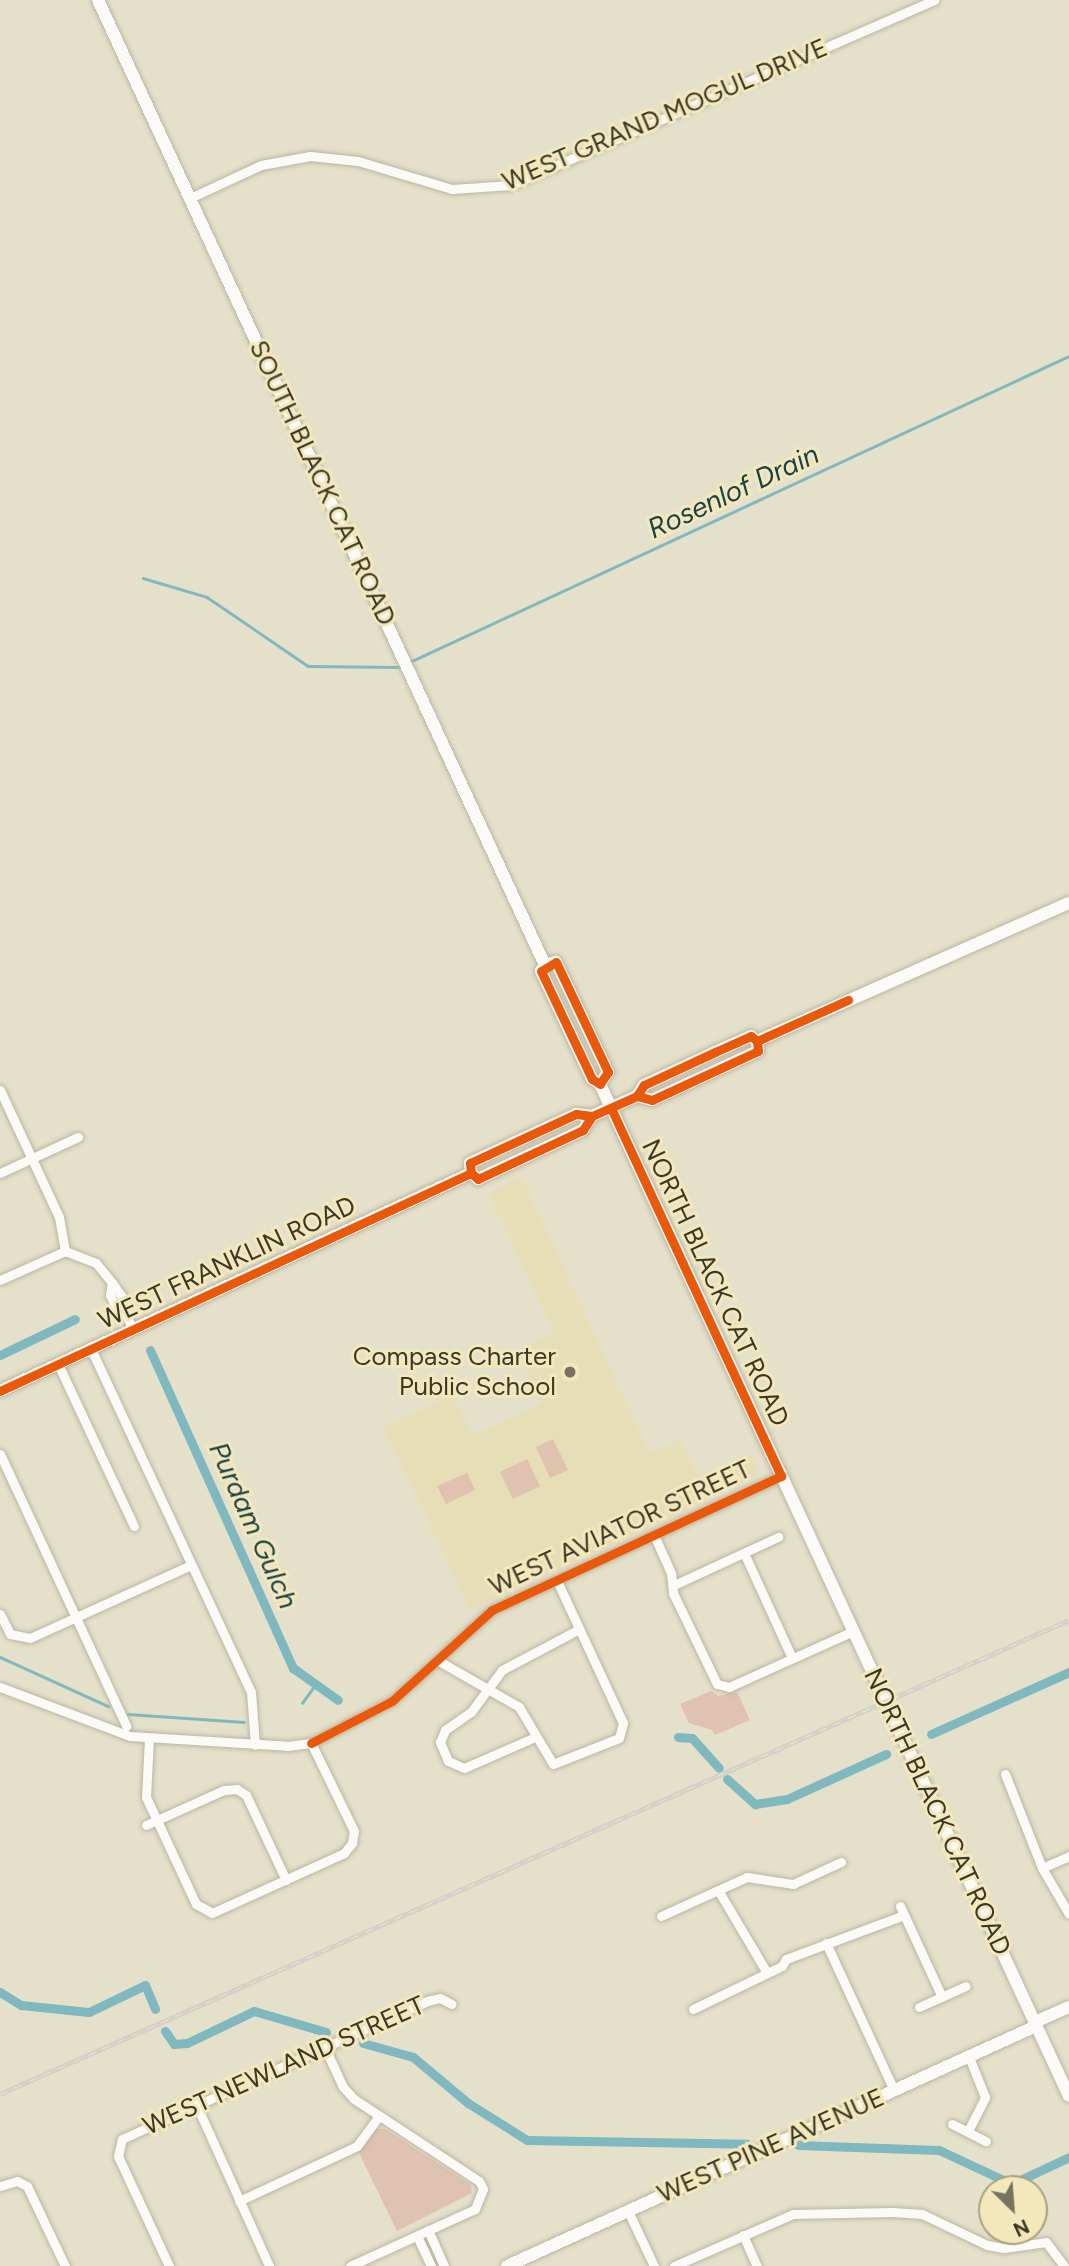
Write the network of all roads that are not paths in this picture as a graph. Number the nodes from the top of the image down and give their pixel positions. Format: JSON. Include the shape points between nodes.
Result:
{"nodes":[{"id":1,"x":98,"y":0,"type":"edge"},
{"id":2,"x":934,"y":0,"type":"edge"},
{"id":3,"x":190,"y":198,"type":"junction"},
{"id":4,"x":1069,"y":903,"type":"edge"},
{"id":5,"x":545,"y":965,"type":"junction"},
{"id":6,"x":600,"y":1084,"type":"junction"},
{"id":7,"x":0,"y":1090,"type":"edge"},
{"id":8,"x":611,"y":1108,"type":"junction"},
{"id":9,"x":79,"y":1137,"type":"dead end"},
{"id":10,"x":32,"y":1158,"type":"junction"},
{"id":11,"x":0,"y":1173,"type":"edge"},
{"id":12,"x":65,"y":1251,"type":"junction"},
{"id":13,"x":0,"y":1280,"type":"edge"},
{"id":14,"x":133,"y":1330,"type":"junction"},
{"id":15,"x":91,"y":1349,"type":"junction"},
{"id":16,"x":58,"y":1364,"type":"junction"},
{"id":17,"x":0,"y":1391,"type":"edge"},
{"id":18,"x":0,"y":1454,"type":"edge"},
{"id":19,"x":781,"y":1476,"type":"junction"},
{"id":20,"x":134,"y":1526,"type":"dead end"},
{"id":21,"x":654,"y":1535,"type":"junction"},
{"id":22,"x":778,"y":1537,"type":"dead end"},
{"id":23,"x":744,"y":1553,"type":"junction"},
{"id":24,"x":191,"y":1565,"type":"junction"},
{"id":25,"x":557,"y":1581,"type":"junction"},
{"id":26,"x":674,"y":1585,"type":"junction"},
{"id":27,"x":0,"y":1614,"type":"edge"},
{"id":28,"x":75,"y":1617,"type":"junction"},
{"id":29,"x":579,"y":1629,"type":"junction"},
{"id":30,"x":853,"y":1631,"type":"junction"},
{"id":31,"x":792,"y":1658,"type":"junction"},
{"id":32,"x":438,"y":1660,"type":"junction"},
{"id":33,"x":0,"y":1687,"type":"edge"},
{"id":34,"x":486,"y":1687,"type":"junction"},
{"id":35,"x":126,"y":1726,"type":"dead end"},
{"id":36,"x":535,"y":1737,"type":"junction"},
{"id":37,"x":149,"y":1738,"type":"junction"},
{"id":38,"x":311,"y":1743,"type":"junction"},
{"id":39,"x":255,"y":1745,"type":"junction"},
{"id":40,"x":1005,"y":1773,"type":"dead end"},
{"id":41,"x":157,"y":1820,"type":"junction"},
{"id":42,"x":146,"y":1825,"type":"dead end"},
{"id":43,"x":1069,"y":1856,"type":"edge"},
{"id":44,"x":841,"y":1862,"type":"dead end"},
{"id":45,"x":1042,"y":1868,"type":"junction"},
{"id":46,"x":286,"y":1881,"type":"junction"},
{"id":47,"x":718,"y":1890,"type":"junction"},
{"id":48,"x":1069,"y":1914,"type":"edge"},
{"id":49,"x":661,"y":1916,"type":"dead end"},
{"id":50,"x":826,"y":1943,"type":"junction"},
{"id":51,"x":767,"y":1973,"type":"junction"},
{"id":52,"x":966,"y":1986,"type":"dead end"},
{"id":53,"x":942,"y":1997,"type":"junction"},
{"id":54,"x":452,"y":2004,"type":"dead end"},
{"id":55,"x":919,"y":2007,"type":"dead end"},
{"id":56,"x":1069,"y":2007,"type":"edge"},
{"id":57,"x":693,"y":2008,"type":"dead end"},
{"id":58,"x":1035,"y":2024,"type":"junction"},
{"id":59,"x":325,"y":2048,"type":"junction"},
{"id":60,"x":969,"y":2057,"type":"junction"},
{"id":61,"x":894,"y":2090,"type":"junction"},
{"id":62,"x":1069,"y":2096,"type":"edge"},
{"id":63,"x":196,"y":2104,"type":"junction"},
{"id":64,"x":379,"y":2116,"type":"junction"},
{"id":65,"x":951,"y":2124,"type":"dead end"},
{"id":66,"x":969,"y":2129,"type":"junction"},
{"id":67,"x":986,"y":2141,"type":"dead end"},
{"id":68,"x":0,"y":2186,"type":"edge"},
{"id":69,"x":239,"y":2201,"type":"junction"},
{"id":70,"x":628,"y":2211,"type":"junction"},
{"id":71,"x":428,"y":2230,"type":"junction"},
{"id":72,"x":743,"y":2235,"type":"junction"},
{"id":73,"x":417,"y":2236,"type":"junction"},
{"id":74,"x":65,"y":2266,"type":"edge"},
{"id":75,"x":169,"y":2266,"type":"edge"},
{"id":76,"x":269,"y":2266,"type":"edge"},
{"id":77,"x":350,"y":2266,"type":"edge"},
{"id":78,"x":431,"y":2266,"type":"edge"},
{"id":79,"x":444,"y":2266,"type":"edge"},
{"id":80,"x":507,"y":2266,"type":"edge"},
{"id":81,"x":654,"y":2266,"type":"edge"},
{"id":82,"x":674,"y":2266,"type":"edge"},
{"id":83,"x":757,"y":2266,"type":"edge"},
{"id":84,"x":1064,"y":2266,"type":"edge"}],
"edges":[{"from":1,"to":3,"type":"main road","name":"SOUTH BLACK CAT ROAD"},
{"from":2,"to":3,"type":"street","name":"WEST GRAND MOGUL DRIVE","via":[[511,185],[452,189],[358,161],[310,156],[261,165]]},
{"from":3,"to":5,"type":"main road","name":"SOUTH BLACK CAT ROAD"},
{"from":4,"to":8,"type":"main road","name":"WEST FRANKLIN ROAD","via":[[757,1041],[758,1051],[652,1100],[637,1096]]},
{"from":5,"to":6,"type":"main road","name":"SOUTH BLACK CAT ROAD","via":[[541,971],[592,1079]]},
{"from":5,"to":6,"type":"main road","name":"SOUTH BLACK CAT ROAD","via":[[556,962],[592,1037],[608,1072]]},
{"from":6,"to":8,"type":"main road","name":"SOUTH BLACK CAT ROAD"},
{"from":7,"to":10,"type":"street"},
{"from":8,"to":14,"type":"main road","name":"WEST FRANKLIN ROAD","via":[[592,1116],[583,1130],[560,1141],[478,1179],[471,1173]]},
{"from":8,"to":19,"type":"main road","name":"NORTH BLACK CAT ROAD"},
{"from":9,"to":10,"type":"street"},
{"from":10,"to":11,"type":"street"},
{"from":10,"to":12,"type":"street","via":[[59,1217]]},
{"from":12,"to":13,"type":"street"},
{"from":12,"to":14,"type":"street","via":[[96,1263],[128,1306],[124,1310]]},
{"from":14,"to":15,"type":"main road","name":"WEST FRANKLIN ROAD"},
{"from":15,"to":16,"type":"main road","name":"WEST FRANKLIN ROAD"},
{"from":15,"to":24,"type":"street"},
{"from":16,"to":17,"type":"main road","name":"WEST FRANKLIN ROAD"},
{"from":16,"to":20,"type":"street"},
{"from":18,"to":28,"type":"street"},
{"from":19,"to":21,"type":"street","name":"WEST AVIATOR STREET"},
{"from":19,"to":30,"type":"main road","name":"NORTH BLACK CAT ROAD"},
{"from":21,"to":25,"type":"street","name":"WEST AVIATOR STREET"},
{"from":21,"to":26,"type":"street"},
{"from":22,"to":23,"type":"street"},
{"from":23,"to":26,"type":"street"},
{"from":23,"to":31,"type":"street"},
{"from":24,"to":28,"type":"street"},
{"from":24,"to":39,"type":"street","via":[[251,1692]]},
{"from":25,"to":29,"type":"street"},
{"from":25,"to":32,"type":"street","name":"WEST AVIATOR STREET","via":[[492,1610]]},
{"from":26,"to":31,"type":"street","via":[[673,1593],[714,1681],[721,1686],[729,1687]]},
{"from":27,"to":28,"type":"street","via":[[15,1637],[30,1638]]},
{"from":28,"to":35,"type":"street"},
{"from":29,"to":34,"type":"street","via":[[512,1662]]},
{"from":29,"to":36,"type":"street","via":[[623,1723],[623,1733],[563,1764],[552,1764]]},
{"from":30,"to":31,"type":"street"},
{"from":30,"to":58,"type":"main road","name":"NORTH BLACK CAT ROAD"},
{"from":32,"to":34,"type":"street"},
{"from":32,"to":38,"type":"street","name":"WEST AVIATOR STREET","via":[[392,1701]]},
{"from":33,"to":37,"type":"street","via":[[112,1731]]},
{"from":34,"to":36,"type":"street","via":[[519,1707]]},
{"from":34,"to":36,"type":"street","via":[[471,1712],[444,1730],[440,1739],[447,1759],[454,1766],[468,1767]]},
{"from":37,"to":39,"type":"street"},
{"from":37,"to":41,"type":"street","via":[[145,1787]]},
{"from":38,"to":39,"type":"street"},
{"from":38,"to":46,"type":"street","via":[[354,1831],[352,1843],[344,1853]]},
{"from":40,"to":45,"type":"street"},
{"from":41,"to":42,"type":"street"},
{"from":41,"to":46,"type":"street","via":[[224,1790],[237,1789],[246,1795]]},
{"from":41,"to":46,"type":"street","via":[[196,1904],[206,1913],[219,1912]]},
{"from":43,"to":45,"type":"street"},
{"from":44,"to":47,"type":"street","via":[[793,1884],[747,1877]]},
{"from":45,"to":48,"type":"street"},
{"from":47,"to":49,"type":"street"},
{"from":47,"to":51,"type":"street"},
{"from":50,"to":51,"type":"street","via":[[786,1959]]},
{"from":50,"to":53,"type":"street","via":[[902,1911]]},
{"from":50,"to":61,"type":"street"},
{"from":51,"to":57,"type":"street"},
{"from":52,"to":53,"type":"street"},
{"from":53,"to":55,"type":"street"},
{"from":54,"to":59,"type":"street","name":"WEST NEWLAND STREET","via":[[440,1998],[427,2001]]},
{"from":56,"to":58,"type":"main road","name":"WEST PINE AVENUE"},
{"from":58,"to":60,"type":"main road","name":"WEST PINE AVENUE"},
{"from":58,"to":62,"type":"main road","name":"NORTH BLACK CAT ROAD"},
{"from":59,"to":63,"type":"street","name":"WEST NEWLAND STREET"},
{"from":59,"to":64,"type":"street","via":[[347,2093]]},
{"from":60,"to":61,"type":"main road","name":"WEST PINE AVENUE"},
{"from":60,"to":66,"type":"street","via":[[985,2096]]},
{"from":61,"to":70,"type":"main road","name":"WEST PINE AVENUE"},
{"from":63,"to":69,"type":"street"},
{"from":63,"to":75,"type":"street","name":"WEST NEWLAND STREET","via":[[126,2135],[118,2144],[118,2156]]},
{"from":64,"to":69,"type":"street","via":[[365,2138],[349,2151]]},
{"from":64,"to":71,"type":"street","via":[[479,2181],[483,2195],[475,2209]]},
{"from":65,"to":66,"type":"street"},
{"from":66,"to":67,"type":"street"},
{"from":68,"to":74,"type":"street","via":[[23,2183]]},
{"from":69,"to":76,"type":"street"},
{"from":70,"to":80,"type":"main road","name":"WEST PINE AVENUE"},
{"from":70,"to":81,"type":"street"},
{"from":71,"to":73,"type":"street"},
{"from":71,"to":79,"type":"street"},
{"from":72,"to":82,"type":"street"},
{"from":72,"to":83,"type":"street"},
{"from":72,"to":84,"type":"street","via":[[804,2212],[892,2211],[922,2214],[987,2245],[1004,2248],[1046,2242]]},
{"from":73,"to":77,"type":"street"},
{"from":73,"to":78,"type":"street"}]}
